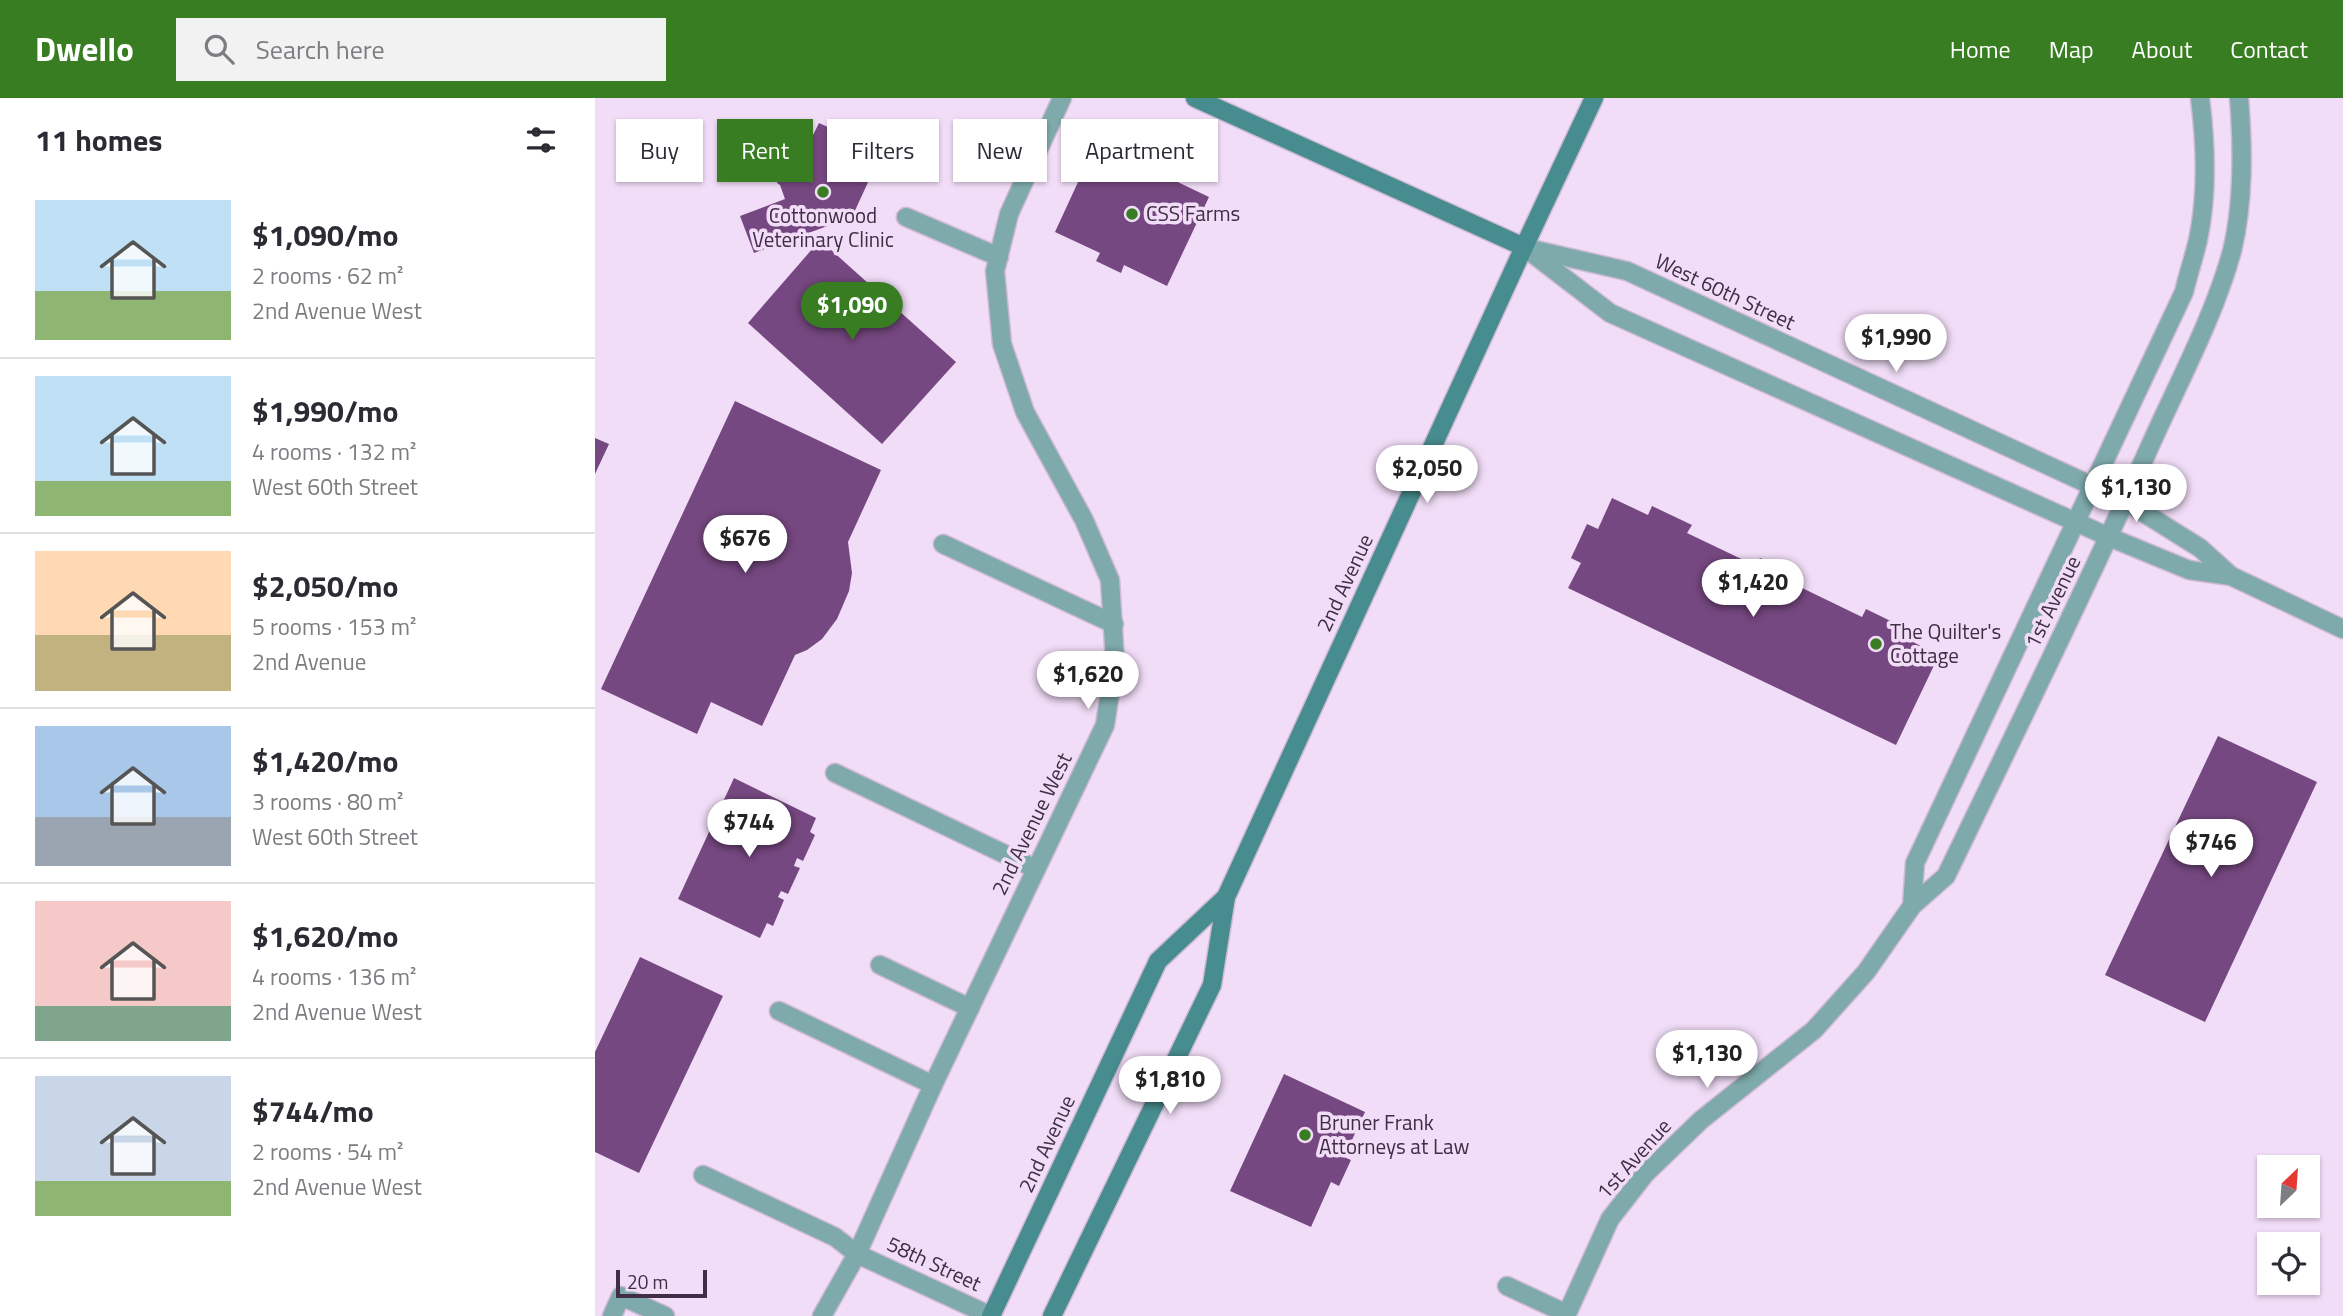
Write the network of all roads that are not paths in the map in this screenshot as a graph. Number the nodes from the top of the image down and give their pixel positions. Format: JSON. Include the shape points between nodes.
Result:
{"nodes":[{"id":1,"x":1062,"y":98,"type":"edge"},
{"id":2,"x":1594,"y":98,"type":"edge"},
{"id":3,"x":2200,"y":98,"type":"edge"},
{"id":4,"x":2239,"y":98,"type":"edge"},
{"id":5,"x":1203,"y":100,"type":"edge"},
{"id":6,"x":906,"y":217,"type":"dead end"},
{"id":7,"x":1524,"y":247,"type":"junction"},
{"id":8,"x":999,"y":257,"type":"junction"},
{"id":9,"x":2092,"y":486,"type":"junction"},
{"id":10,"x":2125,"y":502,"type":"junction"},
{"id":11,"x":2075,"y":521,"type":"junction"},
{"id":12,"x":2109,"y":537,"type":"junction"},
{"id":13,"x":943,"y":544,"type":"dead end"},
{"id":14,"x":2231,"y":576,"type":"junction"},
{"id":15,"x":1114,"y":624,"type":"junction"},
{"id":16,"x":2343,"y":629,"type":"edge"},
{"id":17,"x":835,"y":773,"type":"dead end"},
{"id":18,"x":1036,"y":869,"type":"junction"},
{"id":19,"x":1226,"y":897,"type":"junction"},
{"id":20,"x":1912,"y":906,"type":"junction"},
{"id":21,"x":880,"y":965,"type":"dead end"},
{"id":22,"x":970,"y":1008,"type":"junction"},
{"id":23,"x":779,"y":1011,"type":"dead end"},
{"id":24,"x":933,"y":1085,"type":"junction"},
{"id":25,"x":702,"y":1175,"type":"dead end"},
{"id":26,"x":857,"y":1254,"type":"junction"},
{"id":27,"x":1507,"y":1286,"type":"dead end"},
{"id":28,"x":1566,"y":1315,"type":"edge"},
{"id":29,"x":612,"y":1316,"type":"edge"},
{"id":30,"x":665,"y":1316,"type":"edge"},
{"id":31,"x":822,"y":1316,"type":"edge"},
{"id":32,"x":991,"y":1316,"type":"edge"},
{"id":33,"x":1052,"y":1316,"type":"edge"}],
"edges":[{"from":1,"to":8,"type":"street","name":"2nd Avenue West","via":[[1009,214]]},
{"from":2,"to":7,"type":"main road","name":"2nd Avenue"},
{"from":3,"to":9,"type":"street","name":"1st Avenue","via":[[2205,191],[2184,292]]},
{"from":4,"to":10,"type":"street","name":"1st Avenue","via":[[2241,199],[2232,250],[2215,302]]},
{"from":5,"to":7,"type":"main road","name":"West 60th Street"},
{"from":6,"to":8,"type":"street"},
{"from":7,"to":9,"type":"street","name":"West 60th Street","via":[[1627,271]]},
{"from":7,"to":11,"type":"street","name":"West 60th Street","via":[[1610,313]]},
{"from":7,"to":19,"type":"main road","name":"2nd Avenue"},
{"from":8,"to":15,"type":"street","name":"2nd Avenue West","via":[[995,271],[1002,344],[1025,412],[1084,520],[1110,580]]},
{"from":9,"to":10,"type":"street","name":"West 60th Street"},
{"from":9,"to":11,"type":"street","name":"1st Avenue"},
{"from":10,"to":12,"type":"street","name":"1st Avenue"},
{"from":10,"to":14,"type":"street","name":"West 60th Street","via":[[2200,548]]},
{"from":11,"to":12,"type":"street","name":"West 60th Street"},
{"from":11,"to":20,"type":"street","name":"1st Avenue","via":[[1915,863]]},
{"from":12,"to":14,"type":"street","name":"West 60th Street","via":[[2189,570]]},
{"from":12,"to":20,"type":"street","name":"1st Avenue","via":[[1946,876]]},
{"from":13,"to":15,"type":"street"},
{"from":14,"to":16,"type":"street","name":"West 60th Street"},
{"from":15,"to":18,"type":"street","name":"2nd Avenue West","via":[[1115,661],[1105,725]]},
{"from":17,"to":18,"type":"street"},
{"from":18,"to":22,"type":"street","name":"2nd Avenue West"},
{"from":19,"to":32,"type":"main road","name":"2nd Avenue","via":[[1158,961]]},
{"from":19,"to":33,"type":"main road","name":"2nd Avenue","via":[[1212,985]]},
{"from":20,"to":28,"type":"street","name":"1st Avenue","via":[[1867,972],[1814,1030],[1701,1120],[1645,1174],[1610,1219]]},
{"from":21,"to":22,"type":"street"},
{"from":22,"to":24,"type":"street","name":"2nd Avenue West"},
{"from":23,"to":24,"type":"street"},
{"from":24,"to":26,"type":"street","name":"2nd Avenue West"},
{"from":25,"to":26,"type":"street","name":"58th Street","via":[[835,1237]]},
{"from":26,"to":31,"type":"street","name":"2nd Avenue West"},
{"from":26,"to":32,"type":"street","name":"58th Street"},
{"from":27,"to":28,"type":"street"},
{"from":29,"to":30,"type":"street","via":[[621,1296]]}]}
